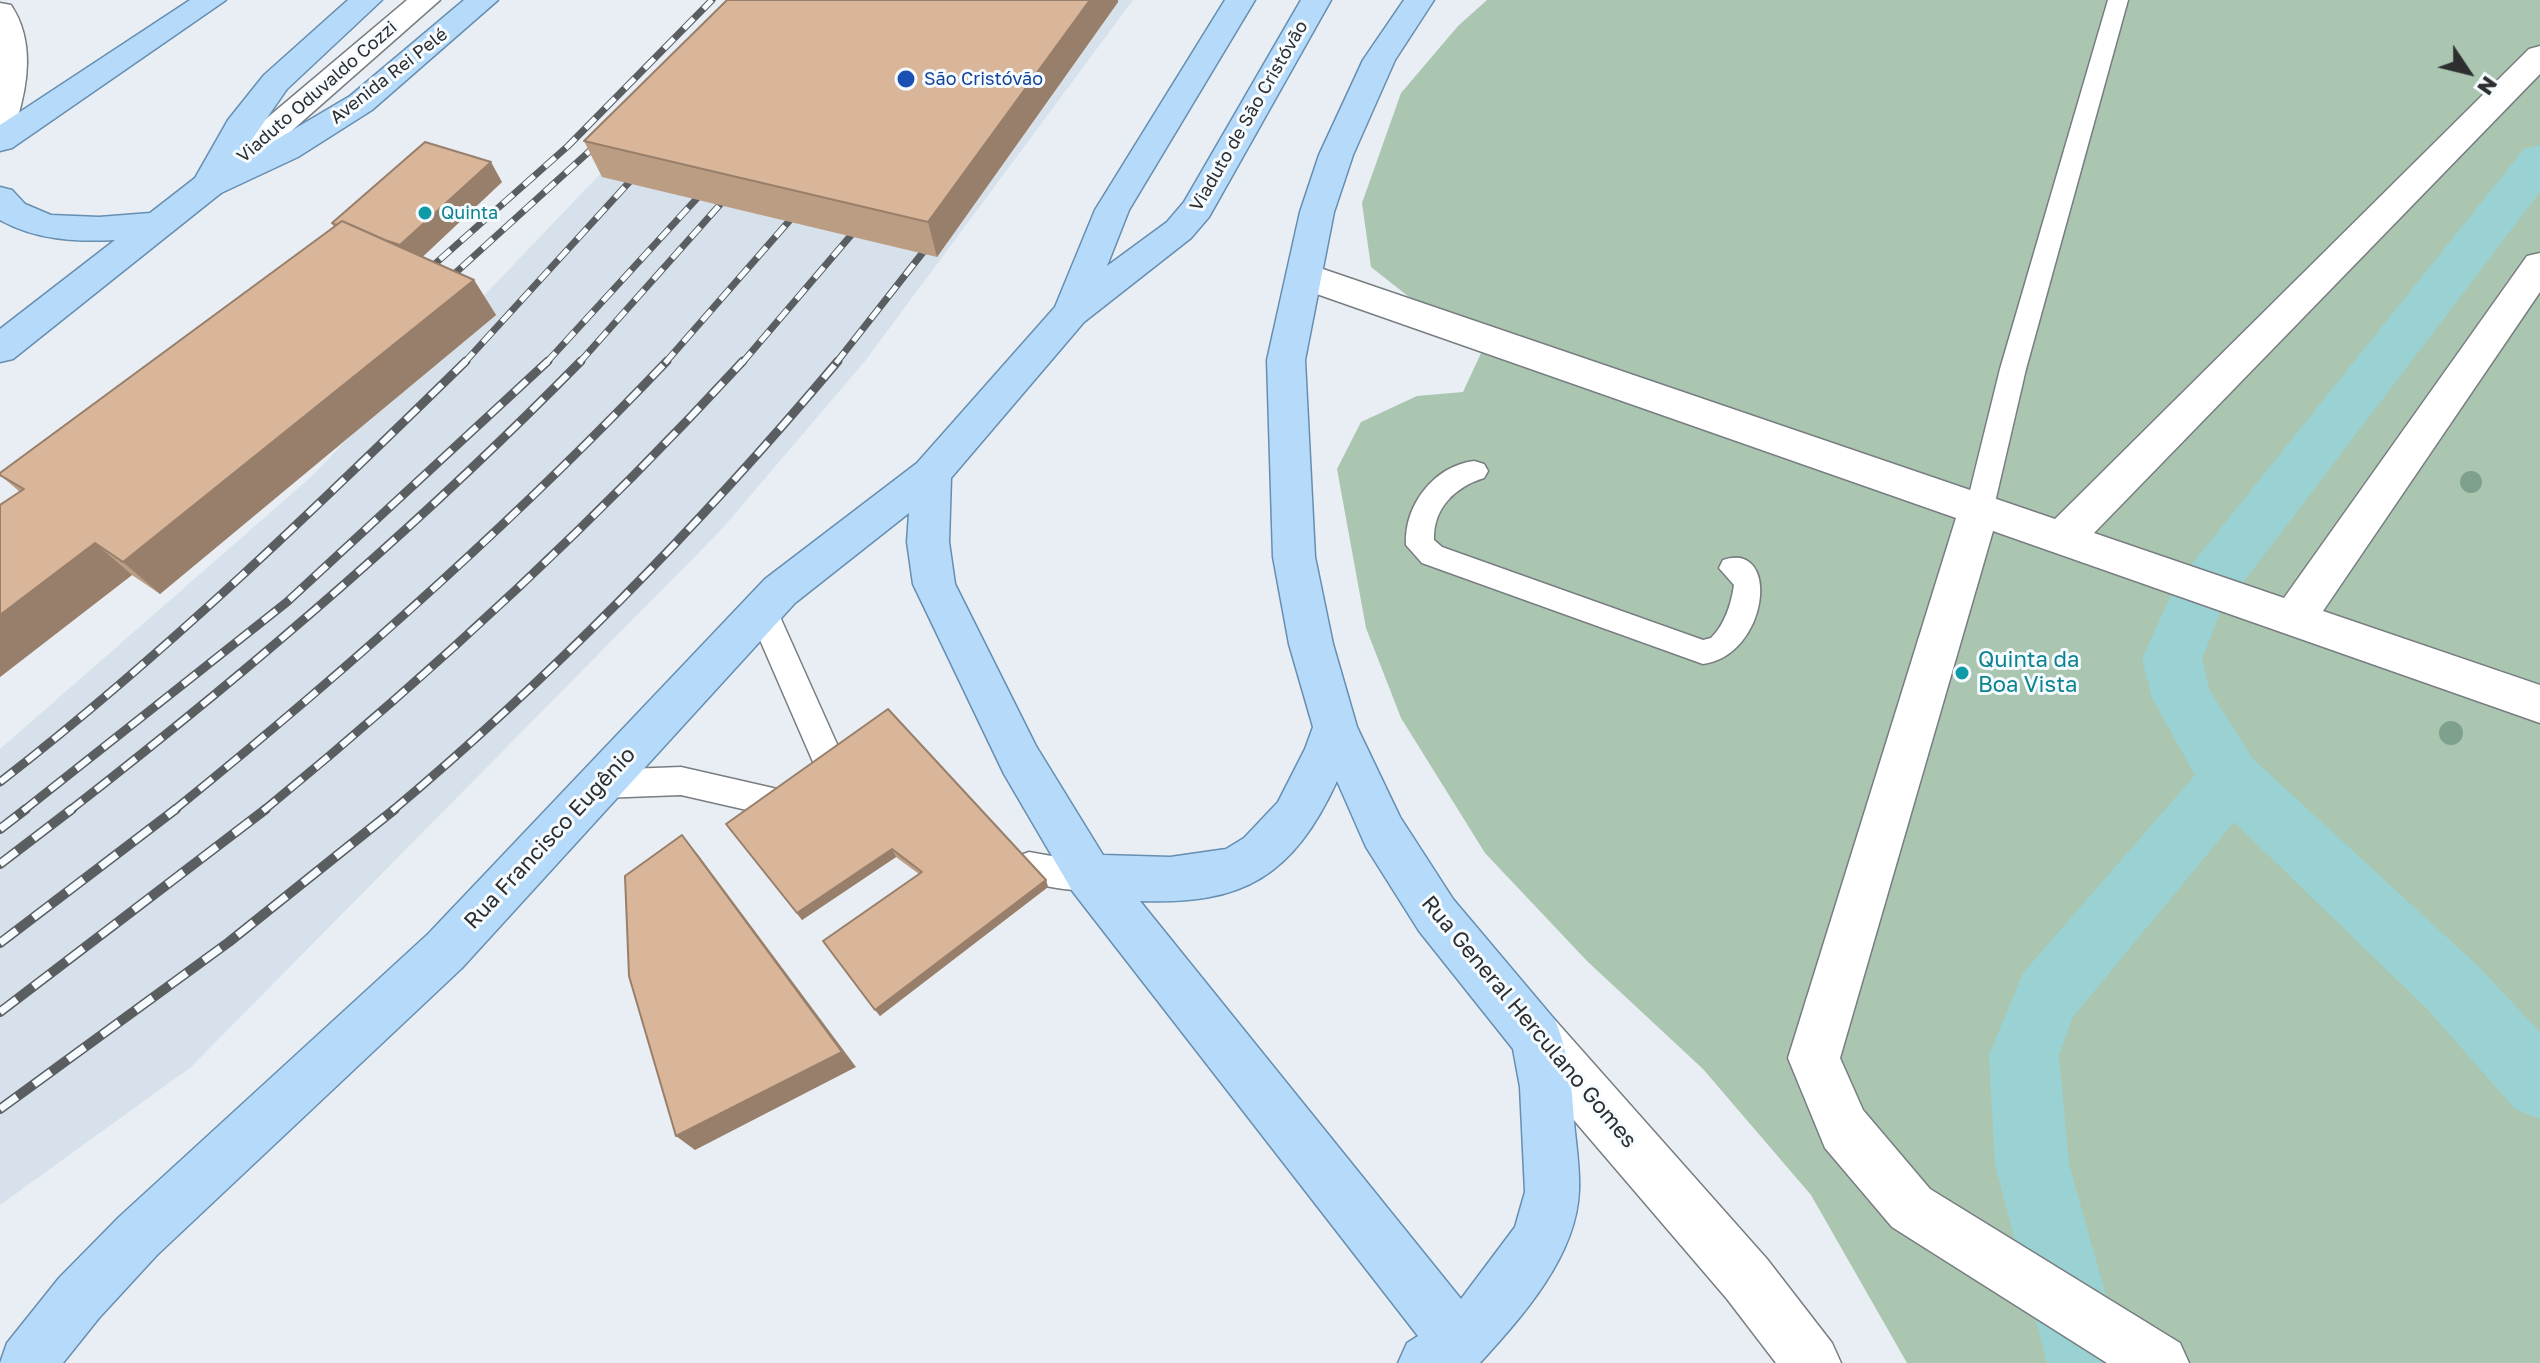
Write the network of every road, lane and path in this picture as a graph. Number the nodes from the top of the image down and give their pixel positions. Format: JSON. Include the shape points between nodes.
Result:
{"nodes":[{"id":1,"x":211,"y":0,"type":"edge"},
{"id":2,"x":367,"y":0,"type":"edge"},
{"id":3,"x":483,"y":0,"type":"edge"},
{"id":4,"x":1240,"y":0,"type":"edge"},
{"id":5,"x":1316,"y":0,"type":"edge"},
{"id":6,"x":1419,"y":0,"type":"edge"},
{"id":7,"x":2118,"y":0,"type":"edge"},
{"id":8,"x":423,"y":2,"type":"edge"},
{"id":9,"x":0,"y":12,"type":"edge"},
{"id":10,"x":2540,"y":56,"type":"edge"},
{"id":11,"x":0,"y":123,"type":"edge"},
{"id":12,"x":0,"y":140,"type":"edge"},
{"id":13,"x":209,"y":185,"type":"junction"},
{"id":14,"x":0,"y":198,"type":"edge"},
{"id":15,"x":162,"y":224,"type":"junction"},
{"id":16,"x":2540,"y":265,"type":"edge"},
{"id":17,"x":1304,"y":276,"type":"junction"},
{"id":18,"x":1071,"y":313,"type":"junction"},
{"id":19,"x":0,"y":349,"type":"edge"},
{"id":20,"x":1474,"y":471,"type":"dead end"},
{"id":21,"x":931,"y":474,"type":"junction"},
{"id":22,"x":1979,"y":511,"type":"junction"},
{"id":23,"x":2061,"y":540,"type":"junction"},
{"id":24,"x":1733,"y":568,"type":"dead end"},
{"id":25,"x":762,"y":610,"type":"junction"},
{"id":26,"x":2294,"y":618,"type":"junction"},
{"id":27,"x":2540,"y":704,"type":"edge"},
{"id":28,"x":1335,"y":727,"type":"junction"},
{"id":29,"x":829,"y":762,"type":"edge"},
{"id":30,"x":601,"y":784,"type":"junction"},
{"id":31,"x":773,"y":802,"type":"edge"},
{"id":32,"x":1029,"y":867,"type":"edge"},
{"id":33,"x":1090,"y":876,"type":"junction"},
{"id":34,"x":1537,"y":1038,"type":"junction"},
{"id":35,"x":2145,"y":1354,"type":"edge"},
{"id":36,"x":1453,"y":1356,"type":"edge"},
{"id":37,"x":27,"y":1363,"type":"edge"},
{"id":38,"x":1812,"y":1363,"type":"edge"}],
"edges":[{"from":1,"to":12,"type":"main road"},
{"from":2,"to":13,"type":"main road","via":[[266,91],[234,133]]},
{"from":3,"to":13,"type":"main road","name":"Avenida Rei Pelé","via":[[361,103],[322,129]]},
{"from":4,"to":18,"type":"main road","via":[[1112,210]]},
{"from":5,"to":18,"type":"main road","name":"Viaduto de São Cristóvão","via":[[1188,220]]},
{"from":6,"to":17,"type":"main road","name":"Rua General Herculano Gomes","via":[[1379,60],[1342,141],[1317,212]]},
{"from":7,"to":22,"type":"lane","via":[[2017,354]]},
{"from":8,"to":13,"type":"street","name":"Viaduto Oduvaldo Cozzi"},
{"from":9,"to":11,"type":"street","via":[[11,35],[15,64]]},
{"from":10,"to":23,"type":"street"},
{"from":13,"to":15,"type":"main road"},
{"from":14,"to":15,"type":"main road","via":[[18,215],[47,226],[92,230]]},
{"from":15,"to":19,"type":"main road"},
{"from":16,"to":26,"type":"street"},
{"from":17,"to":22,"type":"street"},
{"from":17,"to":28,"type":"main road","name":"Rua General Herculano Gomes","via":[[1286,360],[1294,557]]},
{"from":18,"to":21,"type":"main road","name":"Rua Francisco Eugênio"},
{"from":20,"to":24,"type":"lane","via":[[1456,473],[1444,482],[1420,527],[1420,545],[1432,555],[1703,652],[1715,651],[1728,639],[1749,590],[1748,581]]},
{"from":21,"to":25,"type":"main road","name":"Rua Francisco Eugênio"},
{"from":21,"to":33,"type":"main road","via":[[928,542],[934,584],[1020,760]]},
{"from":22,"to":23,"type":"street"},
{"from":22,"to":35,"type":"street","via":[[1814,1058],[1844,1129],[1911,1208]]},
{"from":23,"to":26,"type":"street"},
{"from":25,"to":29,"type":"lane"},
{"from":25,"to":30,"type":"main road","name":"Rua Francisco Eugênio"},
{"from":26,"to":27,"type":"street"},
{"from":28,"to":33,"type":"main road","via":[[1297,812],[1281,833],[1239,867],[1192,878]]},
{"from":28,"to":34,"type":"main road","name":"Rua General Herculano Gomes","via":[[1383,832],[1436,915]]},
{"from":30,"to":31,"type":"lane","via":[[681,781]]},
{"from":30,"to":37,"type":"main road","name":"Rua Francisco Eugênio","via":[[445,951],[138,1236]]},
{"from":32,"to":33,"type":"lane"},
{"from":33,"to":36,"type":"main road"},
{"from":34,"to":36,"type":"main road","via":[[1551,1138],[1552,1192],[1539,1240],[1517,1277]]},
{"from":34,"to":38,"type":"street","name":"Rua General Herculano Gomes","via":[[1747,1279]]}]}
